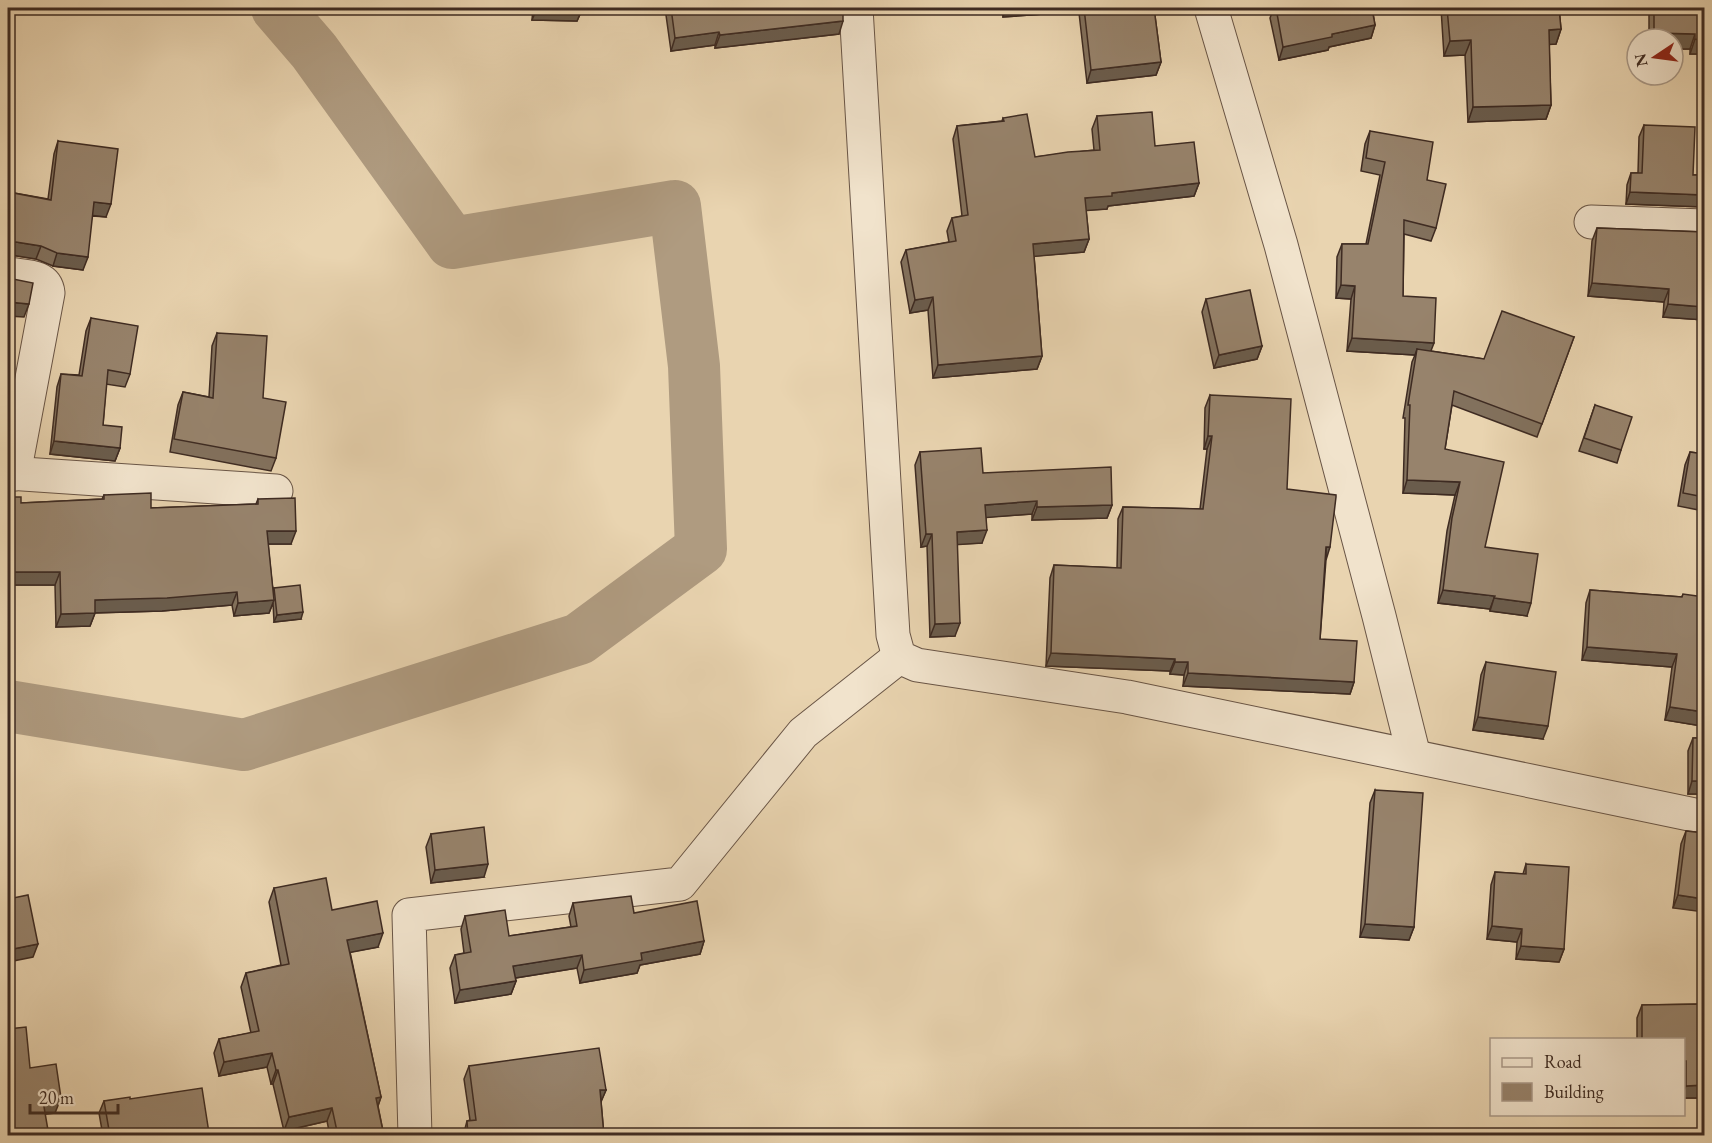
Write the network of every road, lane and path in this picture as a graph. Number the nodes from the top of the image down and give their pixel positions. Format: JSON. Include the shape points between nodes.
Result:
{"nodes":[{"id":1,"x":856,"y":8,"type":"edge"},
{"id":2,"x":1211,"y":8,"type":"edge"},
{"id":3,"x":1591,"y":222,"type":"dead end"},
{"id":4,"x":1704,"y":226,"type":"edge"},
{"id":5,"x":8,"y":274,"type":"edge"},
{"id":6,"x":11,"y":473,"type":"edge"},
{"id":7,"x":276,"y":491,"type":"dead end"},
{"id":8,"x":899,"y":657,"type":"junction"},
{"id":9,"x":1414,"y":756,"type":"junction"},
{"id":10,"x":1704,"y":817,"type":"edge"},
{"id":11,"x":415,"y":1136,"type":"edge"}],
"edges":[{"from":1,"to":8,"type":"street","via":[[893,635]]},
{"from":2,"to":9,"type":"street","via":[[1281,245]]},
{"from":3,"to":4,"type":"street"},
{"from":5,"to":6,"type":"street","via":[[41,279],[48,293]]},
{"from":6,"to":7,"type":"street"},
{"from":8,"to":9,"type":"street","via":[[917,665],[1128,697]]},
{"from":8,"to":11,"type":"street","via":[[803,733],[680,884],[409,915]]},
{"from":9,"to":10,"type":"street"}]}
